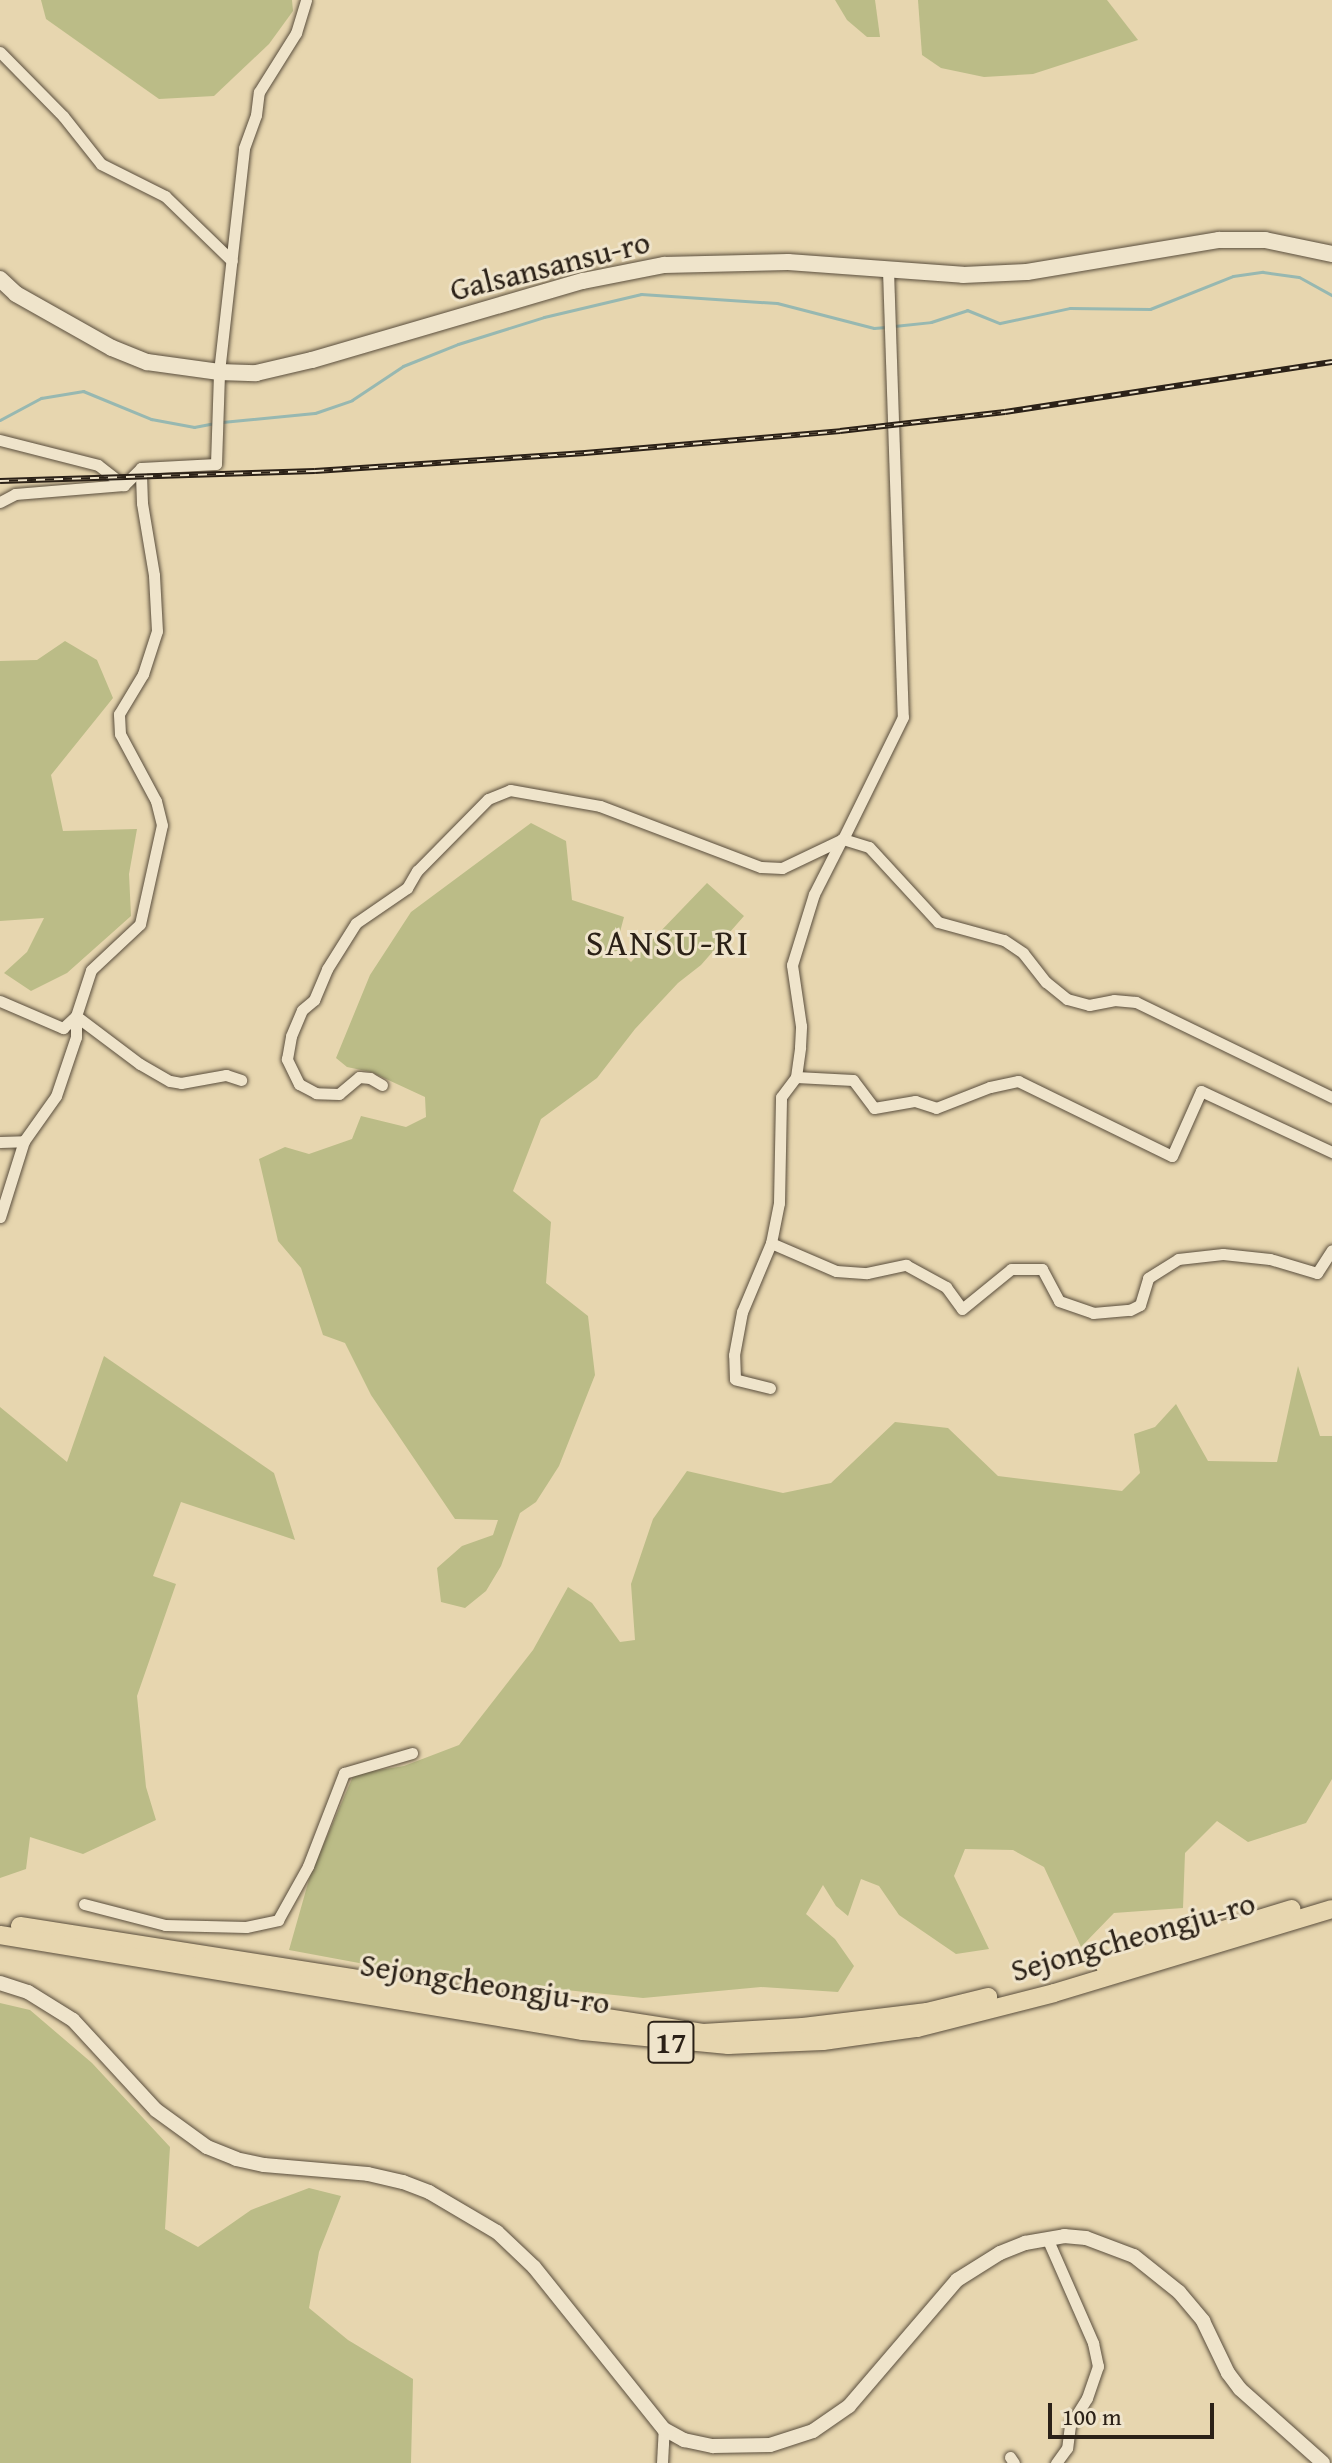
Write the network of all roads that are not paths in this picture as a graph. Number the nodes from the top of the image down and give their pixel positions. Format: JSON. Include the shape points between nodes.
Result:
{"nodes":[{"id":1,"x":306,"y":0,"type":"edge"},
{"id":2,"x":0,"y":52,"type":"edge"},
{"id":3,"x":0,"y":63,"type":"edge"},
{"id":4,"x":14,"y":66,"type":"junction"},
{"id":5,"x":1332,"y":254,"type":"edge"},
{"id":6,"x":232,"y":261,"type":"junction"},
{"id":7,"x":888,"y":270,"type":"junction"},
{"id":8,"x":0,"y":279,"type":"edge"},
{"id":9,"x":219,"y":372,"type":"junction"},
{"id":10,"x":0,"y":440,"type":"edge"},
{"id":11,"x":141,"y":468,"type":"junction"},
{"id":12,"x":124,"y":485,"type":"junction"},
{"id":13,"x":0,"y":502,"type":"edge"},
{"id":14,"x":843,"y":839,"type":"junction"},
{"id":15,"x":0,"y":1001,"type":"edge"},
{"id":16,"x":76,"y":1016,"type":"junction"},
{"id":17,"x":796,"y":1077,"type":"junction"},
{"id":18,"x":241,"y":1080,"type":"dead end"},
{"id":19,"x":382,"y":1085,"type":"dead end"},
{"id":20,"x":1332,"y":1097,"type":"edge"},
{"id":21,"x":24,"y":1141,"type":"junction"},
{"id":22,"x":0,"y":1142,"type":"edge"},
{"id":23,"x":1332,"y":1152,"type":"edge"},
{"id":24,"x":0,"y":1217,"type":"edge"},
{"id":25,"x":771,"y":1243,"type":"junction"},
{"id":26,"x":1332,"y":1250,"type":"edge"},
{"id":27,"x":770,"y":1388,"type":"dead end"},
{"id":28,"x":412,"y":1753,"type":"dead end"},
{"id":29,"x":1332,"y":1897,"type":"edge"},
{"id":30,"x":84,"y":1904,"type":"dead end"},
{"id":31,"x":1332,"y":1909,"type":"edge"},
{"id":32,"x":0,"y":1923,"type":"edge"},
{"id":33,"x":0,"y":1935,"type":"edge"},
{"id":34,"x":0,"y":1983,"type":"edge"},
{"id":35,"x":1047,"y":2238,"type":"junction"},
{"id":36,"x":664,"y":2429,"type":"junction"},
{"id":37,"x":662,"y":2463,"type":"edge"},
{"id":38,"x":1056,"y":2463,"type":"edge"},
{"id":39,"x":1323,"y":2463,"type":"edge"}],
"edges":[{"from":1,"to":6,"type":"street","via":[[296,33],[259,92],[244,148]]},
{"from":2,"to":4,"type":"street"},
{"from":3,"to":4,"type":"street"},
{"from":4,"to":6,"type":"street","via":[[101,164],[165,196]]},
{"from":5,"to":7,"type":"main road","name":"Galsansansu-ro","via":[[1265,240],[1219,240],[1027,272]]},
{"from":6,"to":9,"type":"street"},
{"from":7,"to":9,"type":"main road","name":"Galsansansu-ro","via":[[788,262],[664,265],[583,281],[312,360],[256,373]]},
{"from":7,"to":14,"type":"street","via":[[903,717]]},
{"from":8,"to":9,"type":"main road","name":"Galsansansu-ro","via":[[16,294],[112,348],[147,362]]},
{"from":9,"to":11,"type":"street","via":[[216,464]]},
{"from":10,"to":12,"type":"street","via":[[98,465]]},
{"from":11,"to":12,"type":"street"},
{"from":11,"to":16,"type":"street","via":[[157,631],[143,674],[119,714],[120,734],[156,801],[162,825],[140,924],[91,970]]},
{"from":12,"to":13,"type":"street","via":[[15,494]]},
{"from":14,"to":17,"type":"street","via":[[814,894],[792,965],[801,1026]]},
{"from":14,"to":19,"type":"street","via":[[782,868],[761,867],[600,806],[510,790],[488,799],[417,871],[407,888],[356,923],[291,1036],[287,1059],[299,1084],[316,1093],[339,1094],[359,1077]]},
{"from":14,"to":20,"type":"street","via":[[869,847],[938,922],[1004,940],[1067,999],[1089,1005],[1136,1002]]},
{"from":15,"to":16,"type":"street","via":[[63,1028]]},
{"from":16,"to":18,"type":"street","via":[[170,1081],[226,1075]]},
{"from":16,"to":21,"type":"street","via":[[76,1037],[56,1096]]},
{"from":17,"to":23,"type":"street","via":[[853,1080],[874,1108],[915,1101],[936,1108],[1018,1081],[1172,1156],[1201,1091]]},
{"from":17,"to":25,"type":"street","via":[[781,1097],[779,1203]]},
{"from":21,"to":22,"type":"street"},
{"from":21,"to":24,"type":"street"},
{"from":25,"to":26,"type":"street","via":[[836,1271],[867,1273],[906,1265],[946,1287],[962,1309],[1011,1269],[1042,1269],[1059,1301],[1093,1313],[1140,1305],[1148,1278],[1178,1259],[1223,1254],[1270,1259],[1317,1273]]},
{"from":25,"to":27,"type":"street","via":[[742,1312],[734,1355],[735,1379]]},
{"from":28,"to":30,"type":"street","via":[[344,1773],[308,1866],[278,1920],[246,1927],[165,1925]]},
{"from":29,"to":32,"type":"highway","name":"Sejongcheongju-ro","number":"17","via":[[1057,1981],[927,2012],[703,2033]]},
{"from":31,"to":33,"type":"highway","name":"Sejongcheongju-ro","number":"17","via":[[1054,1993],[917,2028],[823,2041],[728,2045],[583,2031]]},
{"from":34,"to":36,"type":"street","via":[[28,1992],[73,2020],[156,2110],[207,2147],[264,2165],[403,2182],[497,2232],[534,2267]]},
{"from":35,"to":36,"type":"street","via":[[1000,2253],[957,2280],[857,2398],[813,2431],[770,2445],[738,2447],[699,2445]]},
{"from":35,"to":38,"type":"street","via":[[1098,2366],[1070,2425],[1067,2448]]},
{"from":35,"to":39,"type":"street","via":[[1086,2238],[1111,2245],[1157,2272],[1193,2306],[1240,2389]]},
{"from":36,"to":37,"type":"street"}]}
